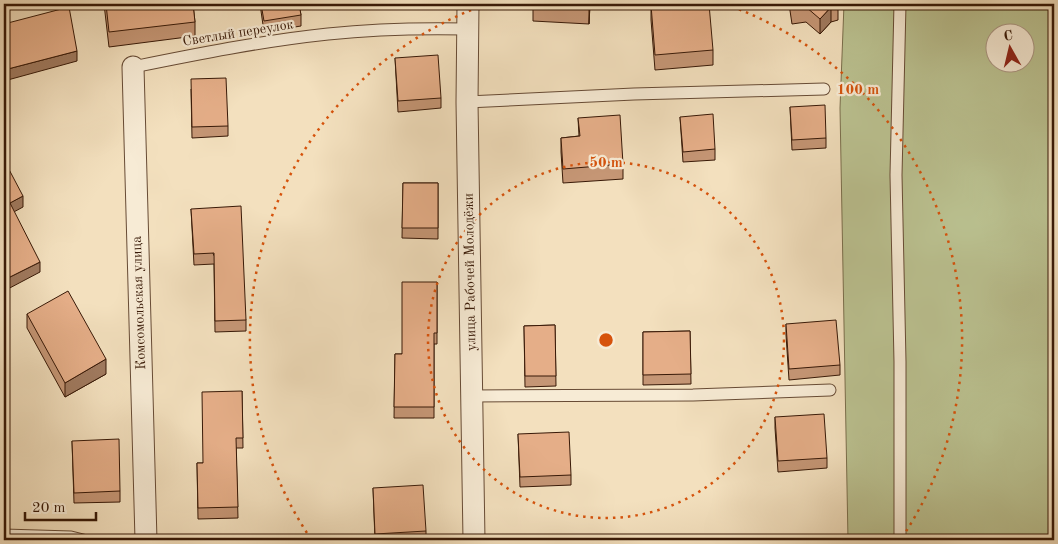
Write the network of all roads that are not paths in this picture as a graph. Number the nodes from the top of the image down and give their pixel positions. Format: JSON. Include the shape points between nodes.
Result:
{"nodes":[{"id":1,"x":468,"y":4,"type":"edge"},
{"id":2,"x":900,"y":4,"type":"edge"},
{"id":3,"x":468,"y":29,"type":"junction"},
{"id":4,"x":133,"y":67,"type":"joint"},
{"id":5,"x":824,"y":89,"type":"dead end"},
{"id":6,"x":467,"y":102,"type":"junction"},
{"id":7,"x":830,"y":390,"type":"dead end"},
{"id":8,"x":472,"y":396,"type":"junction"},
{"id":9,"x":4,"y":535,"type":"edge"},
{"id":10,"x":83,"y":540,"type":"edge"},
{"id":11,"x":146,"y":540,"type":"edge"},
{"id":12,"x":474,"y":540,"type":"edge"},
{"id":13,"x":900,"y":540,"type":"edge"}],
"edges":[{"from":1,"to":3,"type":"street","name":"улица Рабочей Молодёжи"},
{"from":2,"to":13,"type":"lane","via":[[896,175]]},
{"from":3,"to":4,"type":"lane","name":"Светлый переулок","via":[[409,28],[328,34]]},
{"from":3,"to":6,"type":"street","name":"улица Рабочей Молодёжи"},
{"from":4,"to":11,"type":"street","name":"Комсомольская улица"},
{"from":5,"to":6,"type":"lane"},
{"from":6,"to":8,"type":"street","name":"улица Рабочей Молодёжи"},
{"from":7,"to":8,"type":"lane","via":[[693,396]]},
{"from":8,"to":12,"type":"street","name":"улица Рабочей Молодёжи"},
{"from":9,"to":10,"type":"lane"}]}
